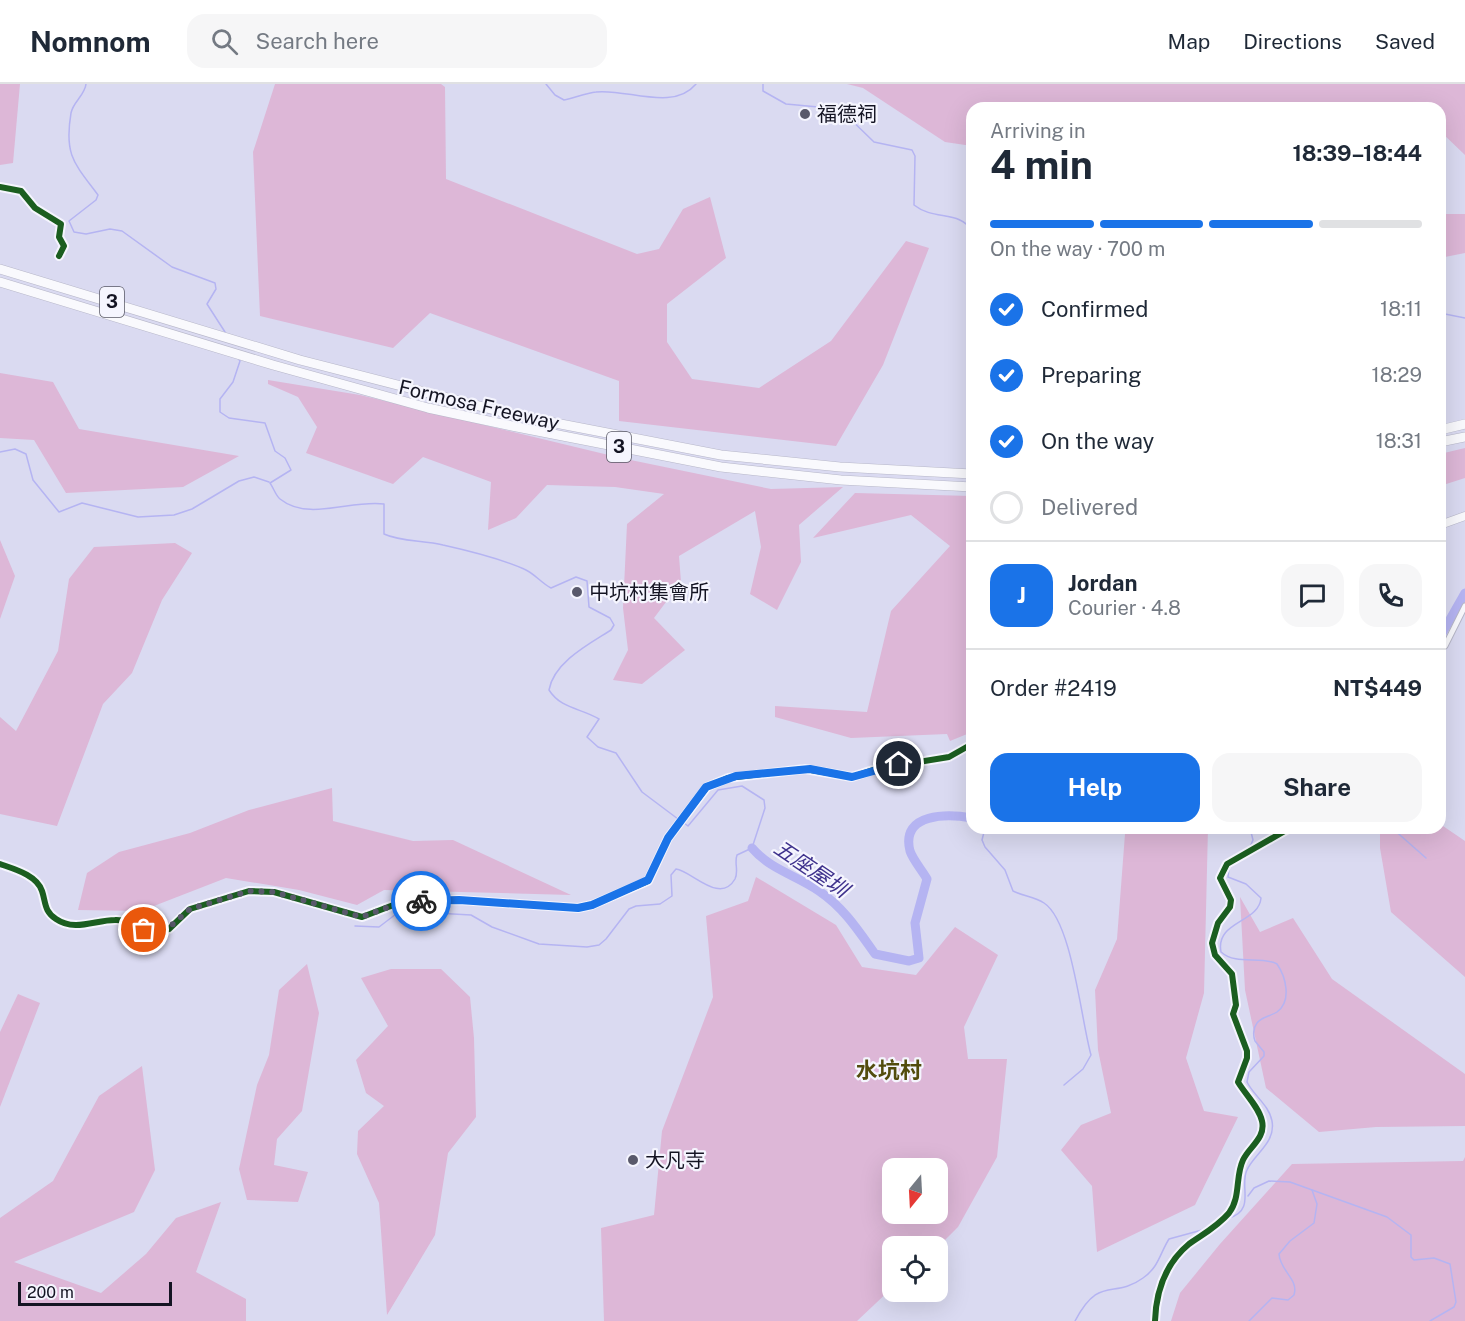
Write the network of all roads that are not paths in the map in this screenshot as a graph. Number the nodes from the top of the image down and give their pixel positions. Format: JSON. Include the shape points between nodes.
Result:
{"nodes":[{"id":1,"x":0,"y":186,"type":"edge"},
{"id":2,"x":59,"y":256,"type":"dead end"},
{"id":3,"x":0,"y":269,"type":"edge"},
{"id":4,"x":0,"y":282,"type":"edge"},
{"id":5,"x":1465,"y":424,"type":"edge"},
{"id":6,"x":1446,"y":429,"type":"edge"},
{"id":7,"x":1465,"y":436,"type":"edge"},
{"id":8,"x":1446,"y":441,"type":"edge"},
{"id":9,"x":966,"y":474,"type":"edge"},
{"id":10,"x":966,"y":487,"type":"edge"},
{"id":11,"x":1465,"y":516,"type":"edge"},
{"id":12,"x":1446,"y":523,"type":"edge"},
{"id":13,"x":1465,"y":606,"type":"edge"},
{"id":14,"x":1446,"y":644,"type":"edge"},
{"id":15,"x":966,"y":747,"type":"edge"},
{"id":16,"x":1279,"y":834,"type":"edge"},
{"id":17,"x":0,"y":864,"type":"edge"},
{"id":18,"x":1155,"y":1321,"type":"edge"}],
"edges":[{"from":1,"to":2,"type":"street","via":[[21,191],[35,208],[62,224],[59,237],[64,246]]},
{"from":3,"to":9,"type":"highway","name":"Formosa Freeway","number":"3","via":[[300,360],[504,412],[721,455]]},
{"from":4,"to":10,"type":"highway","name":"Formosa Freeway","number":"3","via":[[273,365],[439,410],[721,466],[841,480]]},
{"from":5,"to":6,"type":"highway"},
{"from":7,"to":8,"type":"highway"},
{"from":11,"to":12,"type":"street"},
{"from":13,"to":14,"type":"street"},
{"from":15,"to":17,"type":"street","via":[[949,757],[852,777],[810,769],[728,778],[706,787],[663,846],[648,880],[578,908],[414,901],[362,917],[274,892],[249,891],[190,909],[169,929],[154,934],[121,920],[75,925],[60,921],[48,911],[42,889],[35,882]]},
{"from":16,"to":18,"type":"street","via":[[1223,870],[1220,878],[1231,900],[1230,907],[1218,923],[1212,943],[1215,955],[1232,974],[1236,1005],[1233,1014],[1247,1051],[1238,1082],[1262,1120],[1263,1130],[1243,1161],[1236,1199],[1229,1212],[1180,1252],[1160,1284]]}]}
